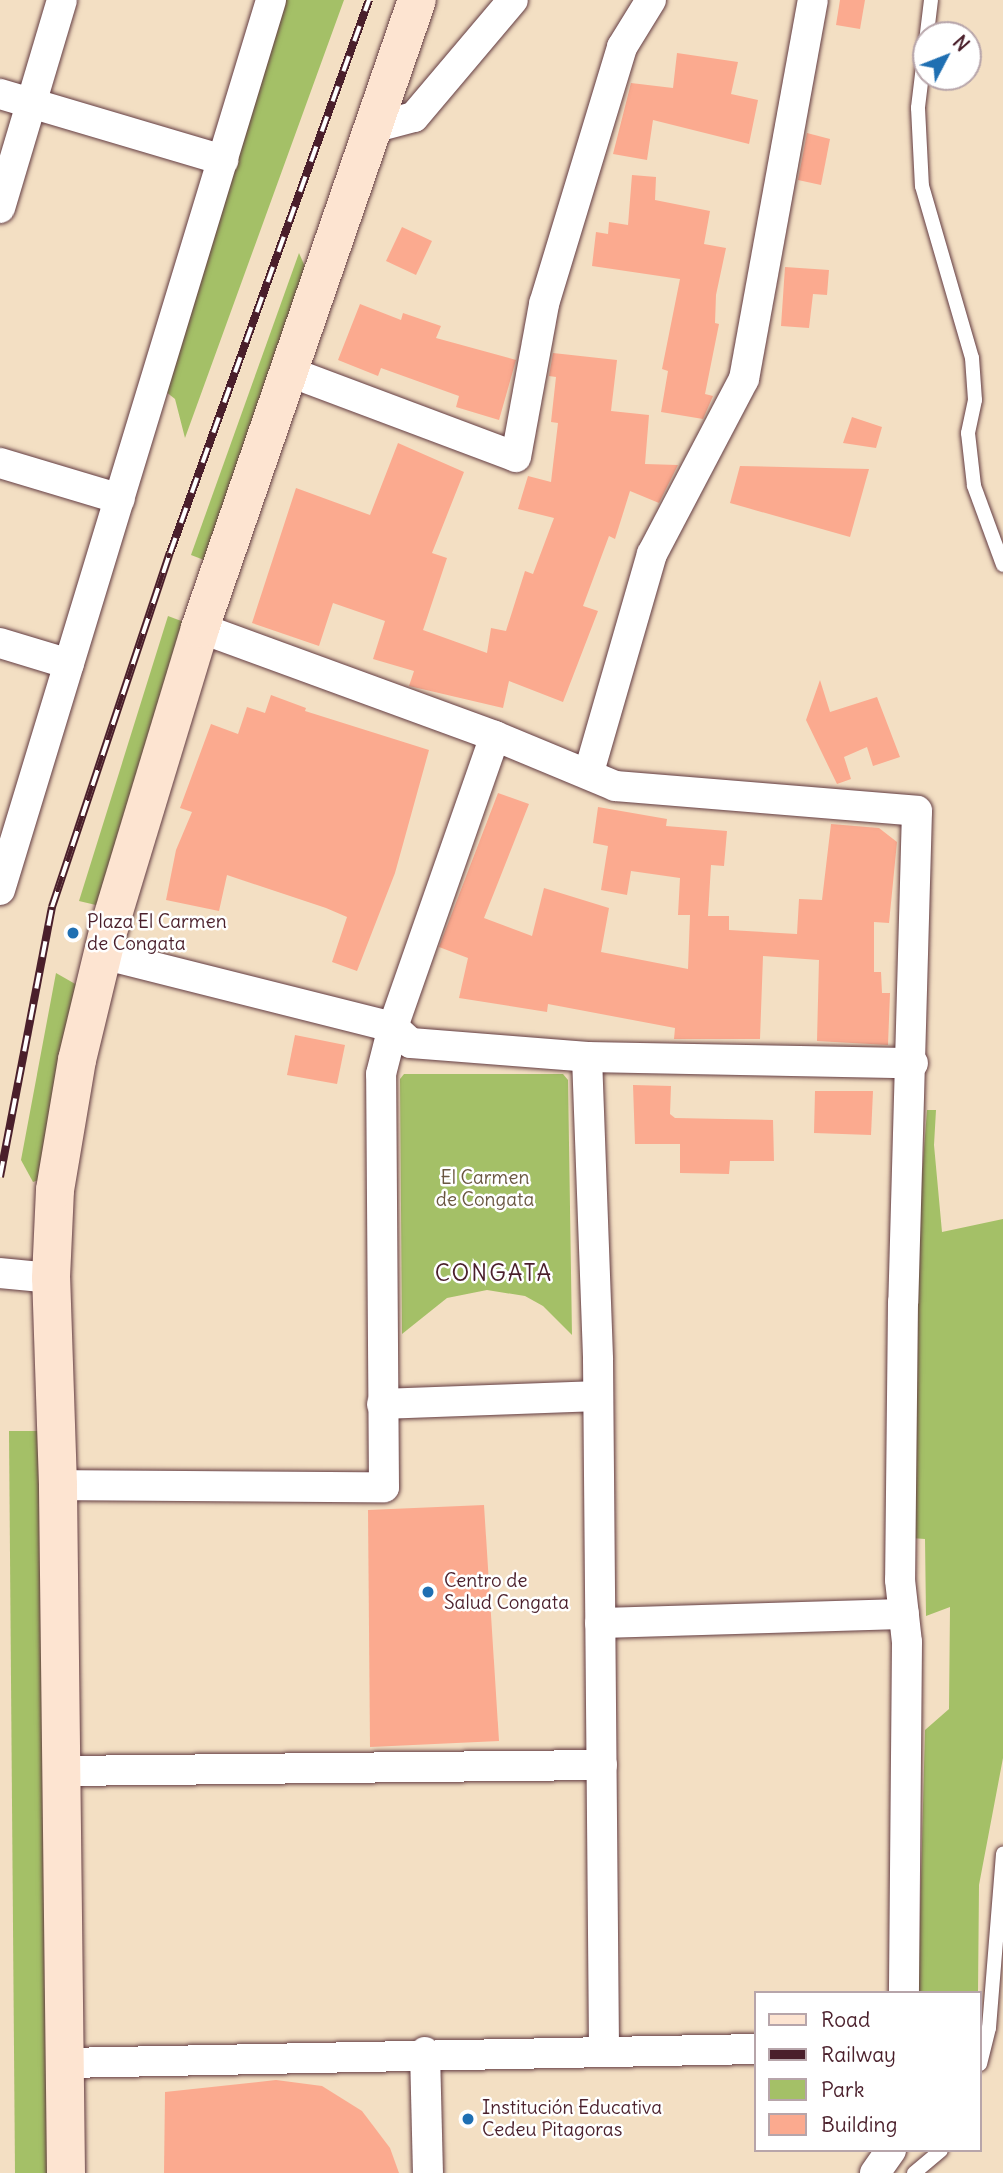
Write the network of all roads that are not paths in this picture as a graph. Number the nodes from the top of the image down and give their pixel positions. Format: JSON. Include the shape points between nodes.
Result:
{"nodes":[{"id":1,"x":62,"y":0,"type":"edge"},
{"id":2,"x":271,"y":0,"type":"edge"},
{"id":3,"x":417,"y":0,"type":"edge"},
{"id":4,"x":513,"y":0,"type":"edge"},
{"id":5,"x":651,"y":0,"type":"edge"},
{"id":6,"x":813,"y":0,"type":"edge"},
{"id":7,"x":931,"y":0,"type":"edge"},
{"id":8,"x":0,"y":94,"type":"edge"},
{"id":9,"x":31,"y":103,"type":"junction"},
{"id":10,"x":376,"y":127,"type":"junction"},
{"id":11,"x":223,"y":160,"type":"junction"},
{"id":12,"x":0,"y":208,"type":"edge"},
{"id":13,"x":290,"y":372,"type":"junction"},
{"id":14,"x":0,"y":464,"type":"edge"},
{"id":15,"x":120,"y":499,"type":"junction"},
{"id":16,"x":1003,"y":565,"type":"edge"},
{"id":17,"x":200,"y":628,"type":"junction"},
{"id":18,"x":0,"y":643,"type":"edge"},
{"id":19,"x":69,"y":664,"type":"junction"},
{"id":20,"x":495,"y":736,"type":"junction"},
{"id":21,"x":589,"y":772,"type":"junction"},
{"id":22,"x":10,"y":821,"type":"edge"},
{"id":23,"x":0,"y":890,"type":"edge"},
{"id":24,"x":102,"y":954,"type":"junction"},
{"id":25,"x":394,"y":1027,"type":"junction"},
{"id":26,"x":587,"y":1057,"type":"junction"},
{"id":27,"x":913,"y":1063,"type":"junction"},
{"id":28,"x":0,"y":1273,"type":"edge"},
{"id":29,"x":51,"y":1278,"type":"junction"},
{"id":30,"x":598,"y":1396,"type":"junction"},
{"id":31,"x":382,"y":1404,"type":"junction"},
{"id":32,"x":58,"y":1485,"type":"junction"},
{"id":33,"x":904,"y":1614,"type":"junction"},
{"id":34,"x":600,"y":1623,"type":"junction"},
{"id":35,"x":602,"y":1765,"type":"junction"},
{"id":36,"x":62,"y":1771,"type":"junction"},
{"id":37,"x":1003,"y":1854,"type":"edge"},
{"id":38,"x":904,"y":1991,"type":"edge"},
{"id":39,"x":754,"y":2049,"type":"edge"},
{"id":40,"x":604,"y":2051,"type":"junction"},
{"id":41,"x":425,"y":2052,"type":"junction"},
{"id":42,"x":982,"y":2056,"type":"edge"},
{"id":43,"x":65,"y":2063,"type":"junction"},
{"id":44,"x":890,"y":2152,"type":"edge"},
{"id":45,"x":939,"y":2152,"type":"edge"},
{"id":46,"x":66,"y":2173,"type":"edge"},
{"id":47,"x":428,"y":2173,"type":"edge"},
{"id":48,"x":875,"y":2173,"type":"edge"},
{"id":49,"x":914,"y":2173,"type":"edge"}],
"edges":[{"from":1,"to":9,"type":"street"},
{"from":2,"to":11,"type":"street"},
{"from":3,"to":10,"type":"street"},
{"from":4,"to":10,"type":"street","via":[[414,117]]},
{"from":5,"to":13,"type":"street","via":[[622,47],[544,304],[516,457]]},
{"from":6,"to":21,"type":"street","via":[[744,379],[652,554]]},
{"from":7,"to":16,"type":"lane","via":[[918,108],[922,186],[972,358],[975,400],[968,433],[974,486]]},
{"from":8,"to":9,"type":"street"},
{"from":9,"to":11,"type":"street"},
{"from":9,"to":12,"type":"street"},
{"from":10,"to":13,"type":"street"},
{"from":11,"to":15,"type":"street"},
{"from":13,"to":17,"type":"street"},
{"from":14,"to":15,"type":"street"},
{"from":15,"to":19,"type":"street"},
{"from":17,"to":20,"type":"street"},
{"from":17,"to":24,"type":"street"},
{"from":18,"to":19,"type":"street"},
{"from":19,"to":22,"type":"street"},
{"from":20,"to":21,"type":"street"},
{"from":20,"to":25,"type":"street"},
{"from":21,"to":27,"type":"street","via":[[615,786],[917,811]]},
{"from":22,"to":23,"type":"street"},
{"from":24,"to":25,"type":"street"},
{"from":24,"to":29,"type":"street","via":[[77,1060],[55,1190]]},
{"from":25,"to":26,"type":"street","via":[[411,1043]]},
{"from":25,"to":31,"type":"street","via":[[381,1083]]},
{"from":26,"to":27,"type":"street"},
{"from":26,"to":30,"type":"street"},
{"from":27,"to":33,"type":"street","via":[[903,1303],[900,1580]]},
{"from":28,"to":29,"type":"street"},
{"from":29,"to":32,"type":"street"},
{"from":30,"to":31,"type":"street"},
{"from":30,"to":34,"type":"street"},
{"from":31,"to":32,"type":"street","via":[[384,1488]]},
{"from":32,"to":36,"type":"street"},
{"from":33,"to":34,"type":"street"},
{"from":33,"to":38,"type":"street"},
{"from":34,"to":35,"type":"street"},
{"from":35,"to":36,"type":"street"},
{"from":35,"to":40,"type":"street"},
{"from":36,"to":43,"type":"street"},
{"from":37,"to":42,"type":"lane","via":[[989,2028]]},
{"from":39,"to":40,"type":"street"},
{"from":40,"to":41,"type":"street"},
{"from":41,"to":43,"type":"street"},
{"from":41,"to":47,"type":"street"},
{"from":43,"to":46,"type":"street"},
{"from":44,"to":48,"type":"street"},
{"from":45,"to":49,"type":"lane"}]}
